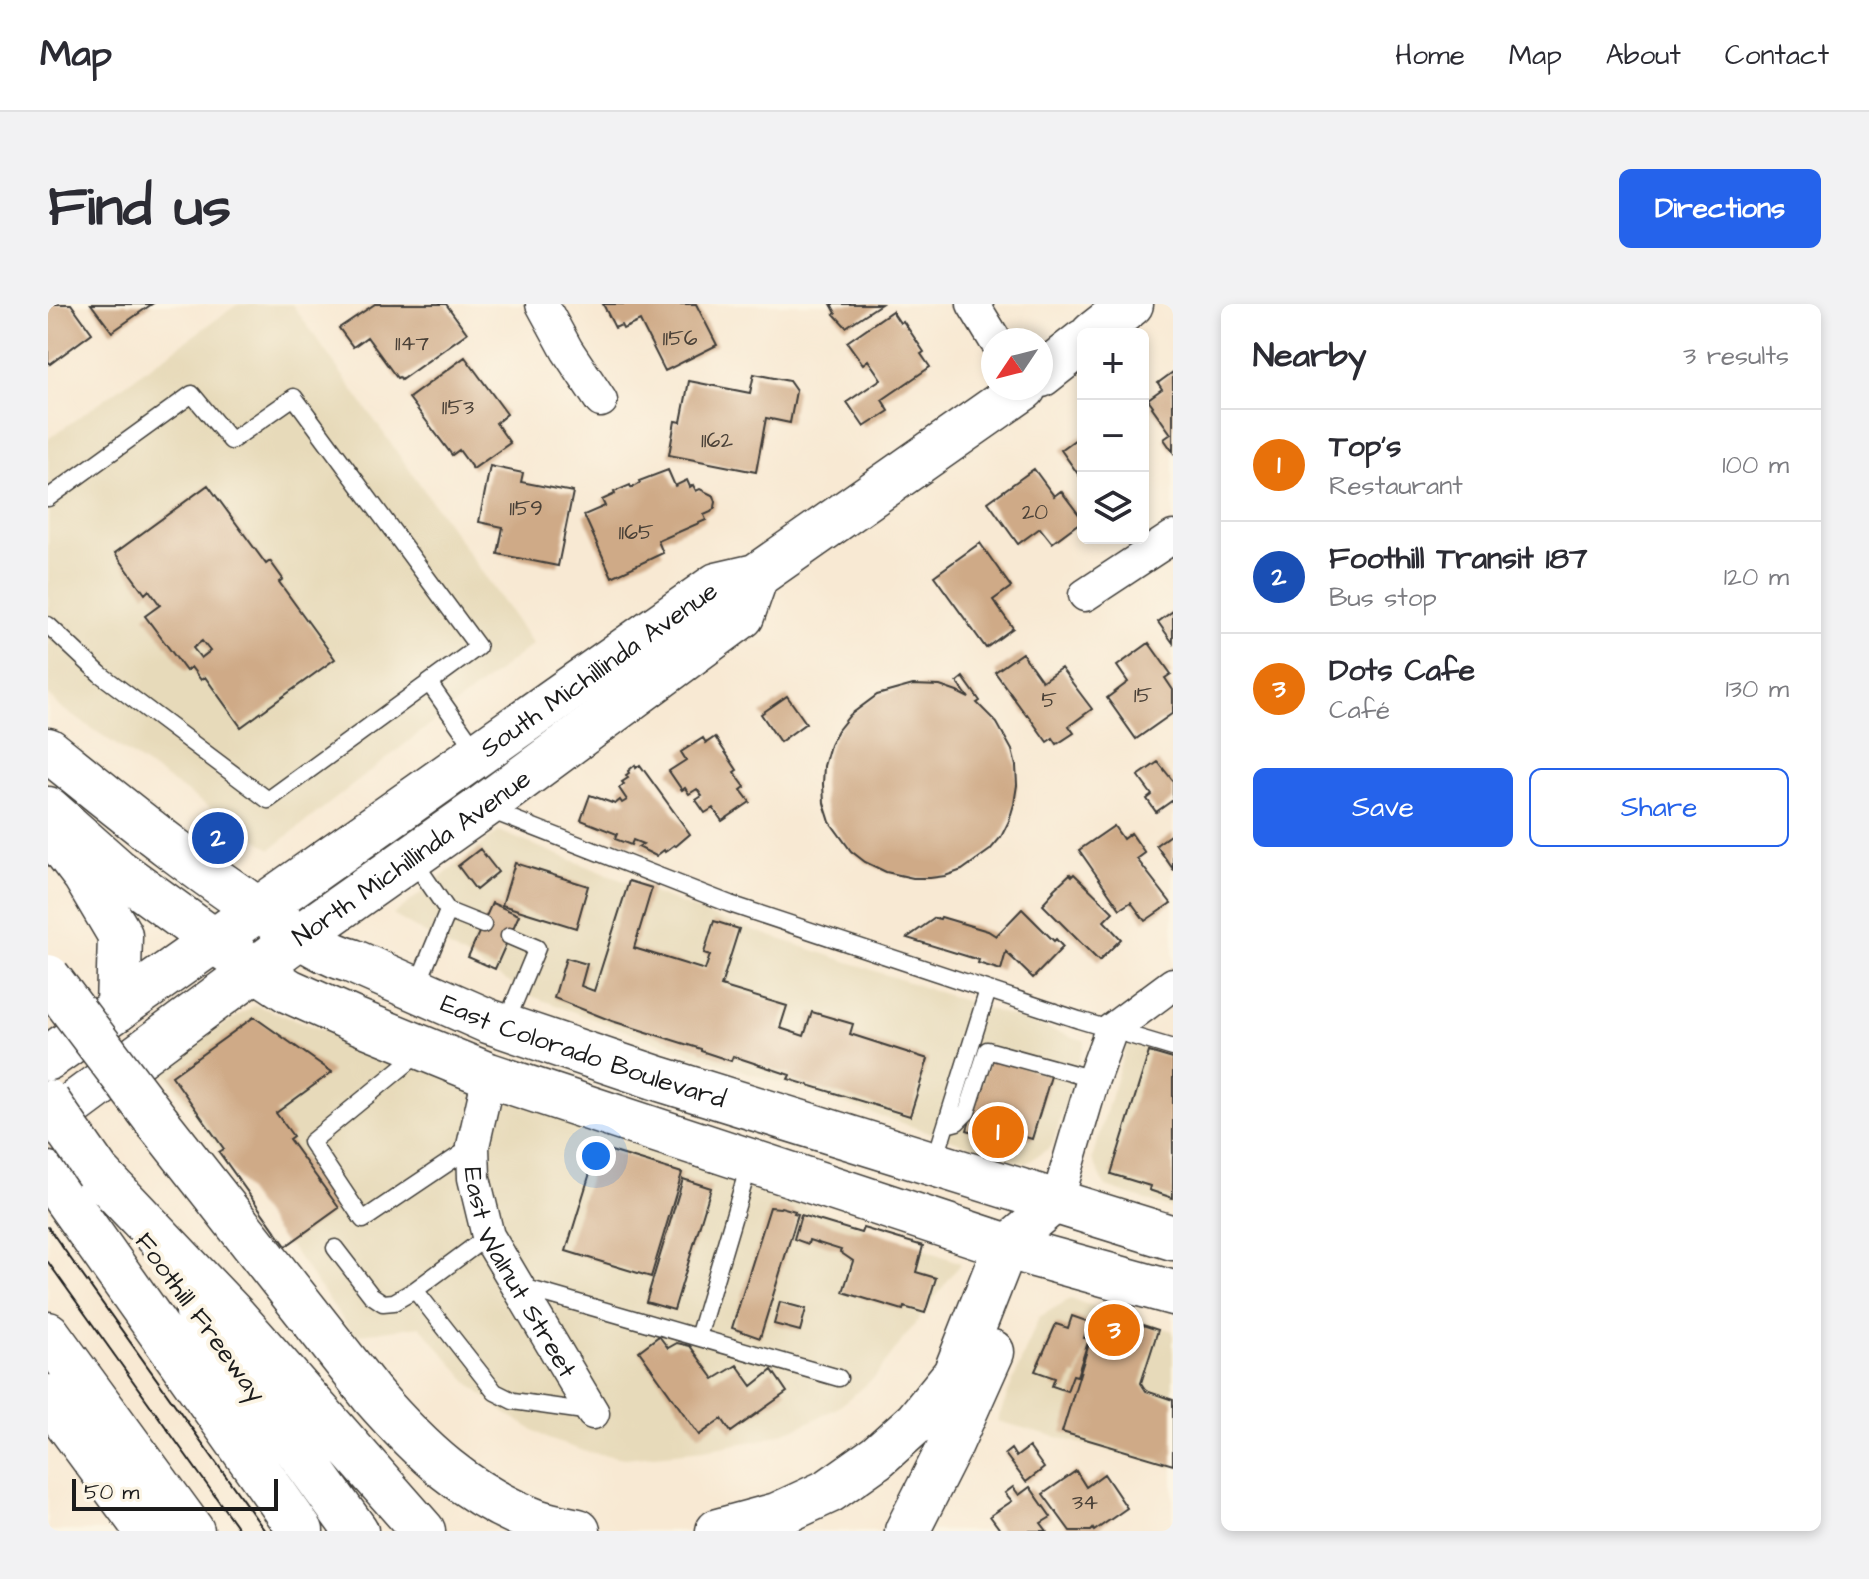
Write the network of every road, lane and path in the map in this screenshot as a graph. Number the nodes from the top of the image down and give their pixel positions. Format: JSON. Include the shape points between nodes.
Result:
{"nodes":[{"id":1,"x":542,"y":304,"type":"edge"},
{"id":2,"x":973,"y":304,"type":"edge"},
{"id":3,"x":1131,"y":304,"type":"edge"},
{"id":4,"x":988,"y":328,"type":"edge"},
{"id":5,"x":1101,"y":328,"type":"edge"},
{"id":6,"x":1077,"y":347,"type":"edge"},
{"id":7,"x":1053,"y":366,"type":"edge"},
{"id":8,"x":1007,"y":400,"type":"edge"},
{"id":9,"x":601,"y":401,"type":"dead end"},
{"id":10,"x":48,"y":498,"type":"edge"},
{"id":11,"x":1173,"y":537,"type":"edge"},
{"id":12,"x":1085,"y":595,"type":"dead end"},
{"id":13,"x":48,"y":625,"type":"edge"},
{"id":14,"x":632,"y":671,"type":"junction"},
{"id":15,"x":429,"y":683,"type":"junction"},
{"id":16,"x":48,"y":750,"type":"edge"},
{"id":17,"x":479,"y":754,"type":"junction"},
{"id":18,"x":483,"y":807,"type":"junction"},
{"id":19,"x":48,"y":809,"type":"edge"},
{"id":20,"x":48,"y":827,"type":"edge"},
{"id":21,"x":412,"y":858,"type":"junction"},
{"id":22,"x":258,"y":910,"type":"junction"},
{"id":23,"x":448,"y":911,"type":"junction"},
{"id":24,"x":483,"y":925,"type":"dead end"},
{"id":25,"x":300,"y":936,"type":"junction"},
{"id":26,"x":509,"y":936,"type":"dead end"},
{"id":27,"x":215,"y":941,"type":"junction"},
{"id":28,"x":256,"y":968,"type":"junction"},
{"id":29,"x":48,"y":977,"type":"edge"},
{"id":30,"x":1173,"y":984,"type":"edge"},
{"id":31,"x":416,"y":989,"type":"junction"},
{"id":32,"x":988,"y":990,"type":"junction"},
{"id":33,"x":118,"y":1009,"type":"junction"},
{"id":34,"x":505,"y":1027,"type":"junction"},
{"id":35,"x":1111,"y":1030,"type":"junction"},
{"id":36,"x":1173,"y":1048,"type":"edge"},
{"id":37,"x":425,"y":1049,"type":"junction"},
{"id":38,"x":48,"y":1058,"type":"edge"},
{"id":39,"x":489,"y":1075,"type":"junction"},
{"id":40,"x":1093,"y":1079,"type":"junction"},
{"id":41,"x":48,"y":1102,"type":"edge"},
{"id":42,"x":48,"y":1123,"type":"edge"},
{"id":43,"x":940,"y":1144,"type":"junction"},
{"id":44,"x":473,"y":1146,"type":"junction"},
{"id":45,"x":750,"y":1161,"type":"junction"},
{"id":46,"x":70,"y":1181,"type":"edge"},
{"id":47,"x":1057,"y":1202,"type":"junction"},
{"id":48,"x":488,"y":1236,"type":"junction"},
{"id":49,"x":1173,"y":1238,"type":"edge"},
{"id":50,"x":335,"y":1248,"type":"dead end"},
{"id":51,"x":1020,"y":1250,"type":"junction"},
{"id":52,"x":517,"y":1286,"type":"junction"},
{"id":53,"x":415,"y":1290,"type":"junction"},
{"id":54,"x":1173,"y":1293,"type":"edge"},
{"id":55,"x":48,"y":1334,"type":"edge"},
{"id":56,"x":698,"y":1337,"type":"junction"},
{"id":57,"x":839,"y":1378,"type":"dead end"},
{"id":58,"x":48,"y":1397,"type":"edge"},
{"id":59,"x":593,"y":1413,"type":"joint"},
{"id":60,"x":147,"y":1531,"type":"edge"},
{"id":61,"x":192,"y":1531,"type":"edge"},
{"id":62,"x":301,"y":1531,"type":"edge"},
{"id":63,"x":356,"y":1531,"type":"edge"},
{"id":64,"x":423,"y":1531,"type":"edge"},
{"id":65,"x":578,"y":1531,"type":"edge"},
{"id":66,"x":718,"y":1531,"type":"edge"},
{"id":67,"x":907,"y":1531,"type":"edge"}],
"edges":[{"from":1,"to":9,"type":"street"},
{"from":2,"to":4,"type":"street"},
{"from":3,"to":5,"type":"main road"},
{"from":6,"to":7,"type":"main road"},
{"from":8,"to":14,"type":"main road","name":"South Michillinda Avenue","via":[[756,576],[717,585]]},
{"from":10,"to":15,"type":"lane","via":[[192,394],[231,441],[294,397],[478,647]]},
{"from":11,"to":12,"type":"street"},
{"from":13,"to":15,"type":"lane","via":[[100,674],[268,800]]},
{"from":14,"to":17,"type":"main road","name":"South Michillinda Avenue"},
{"from":14,"to":18,"type":"main road","name":"North Michillinda Avenue"},
{"from":15,"to":17,"type":"lane"},
{"from":16,"to":22,"type":"main road","name":"East Colorado Boulevard"},
{"from":17,"to":22,"type":"main road","name":"South Michillinda Avenue"},
{"from":18,"to":21,"type":"main road","name":"North Michillinda Avenue"},
{"from":18,"to":32,"type":"lane","via":[[730,904]]},
{"from":19,"to":27,"type":"main road","name":"East Colorado Boulevard","via":[[118,871]]},
{"from":20,"to":33,"type":"main road","via":[[120,935]]},
{"from":21,"to":23,"type":"lane"},
{"from":21,"to":25,"type":"main road","name":"North Michillinda Avenue"},
{"from":22,"to":25,"type":"main road","name":"East Colorado Boulevard"},
{"from":22,"to":27,"type":"main road","name":"North Michillinda Avenue"},
{"from":23,"to":24,"type":"lane"},
{"from":23,"to":31,"type":"lane"},
{"from":25,"to":28,"type":"main road","name":"North Michillinda Avenue"},
{"from":25,"to":31,"type":"main road","name":"East Colorado Boulevard"},
{"from":26,"to":34,"type":"lane","via":[[537,948]]},
{"from":27,"to":28,"type":"main road","name":"East Colorado Boulevard"},
{"from":27,"to":33,"type":"main road","name":"North Michillinda Avenue"},
{"from":28,"to":37,"type":"main road","name":"East Colorado Boulevard","via":[[289,991]]},
{"from":28,"to":42,"type":"main road","name":"North Michillinda Avenue"},
{"from":29,"to":65,"type":"main road","bridge":true,"via":[[406,1434],[489,1500],[538,1522]]},
{"from":30,"to":35,"type":"street"},
{"from":31,"to":34,"type":"main road","name":"East Colorado Boulevard"},
{"from":32,"to":35,"type":"lane"},
{"from":32,"to":43,"type":"lane"},
{"from":33,"to":38,"type":"main road","name":"North Michillinda Avenue"},
{"from":34,"to":43,"type":"main road","name":"East Colorado Boulevard","via":[[660,1079]]},
{"from":35,"to":36,"type":"lane"},
{"from":35,"to":40,"type":"street"},
{"from":37,"to":39,"type":"main road","name":"East Colorado Boulevard"},
{"from":37,"to":44,"type":"lane","via":[[311,1142],[363,1220]]},
{"from":39,"to":44,"type":"street","name":"East Walnut Street"},
{"from":39,"to":45,"type":"main road","name":"East Colorado Boulevard"},
{"from":40,"to":43,"type":"lane","via":[[987,1050],[967,1112]]},
{"from":40,"to":47,"type":"street"},
{"from":41,"to":46,"type":"main road","name":"Foothill Freeway","bridge":true},
{"from":43,"to":47,"type":"main road","name":"East Colorado Boulevard"},
{"from":44,"to":48,"type":"street","name":"East Walnut Street","via":[[474,1178]]},
{"from":45,"to":51,"type":"main road","name":"East Colorado Boulevard"},
{"from":45,"to":56,"type":"lane"},
{"from":46,"to":62,"type":"main road"},
{"from":46,"to":63,"type":"main road","name":"Foothill Freeway"},
{"from":46,"to":64,"type":"main road","via":[[235,1317]]},
{"from":47,"to":49,"type":"main road","name":"East Colorado Boulevard"},
{"from":47,"to":51,"type":"street"},
{"from":48,"to":52,"type":"street","name":"East Walnut Street"},
{"from":48,"to":53,"type":"lane"},
{"from":50,"to":53,"type":"lane","via":[[383,1303]]},
{"from":51,"to":54,"type":"main road","name":"East Colorado Boulevard"},
{"from":51,"to":66,"type":"main road","via":[[955,1374],[916,1422],[829,1491],[777,1515]]},
{"from":51,"to":67,"type":"main road","via":[[950,1446]]},
{"from":52,"to":56,"type":"lane"},
{"from":52,"to":59,"type":"street","name":"East Walnut Street"},
{"from":53,"to":59,"type":"lane","via":[[495,1392],[513,1401]]},
{"from":55,"to":61,"type":"main road"},
{"from":56,"to":57,"type":"lane"},
{"from":58,"to":60,"type":"main road"}]}
